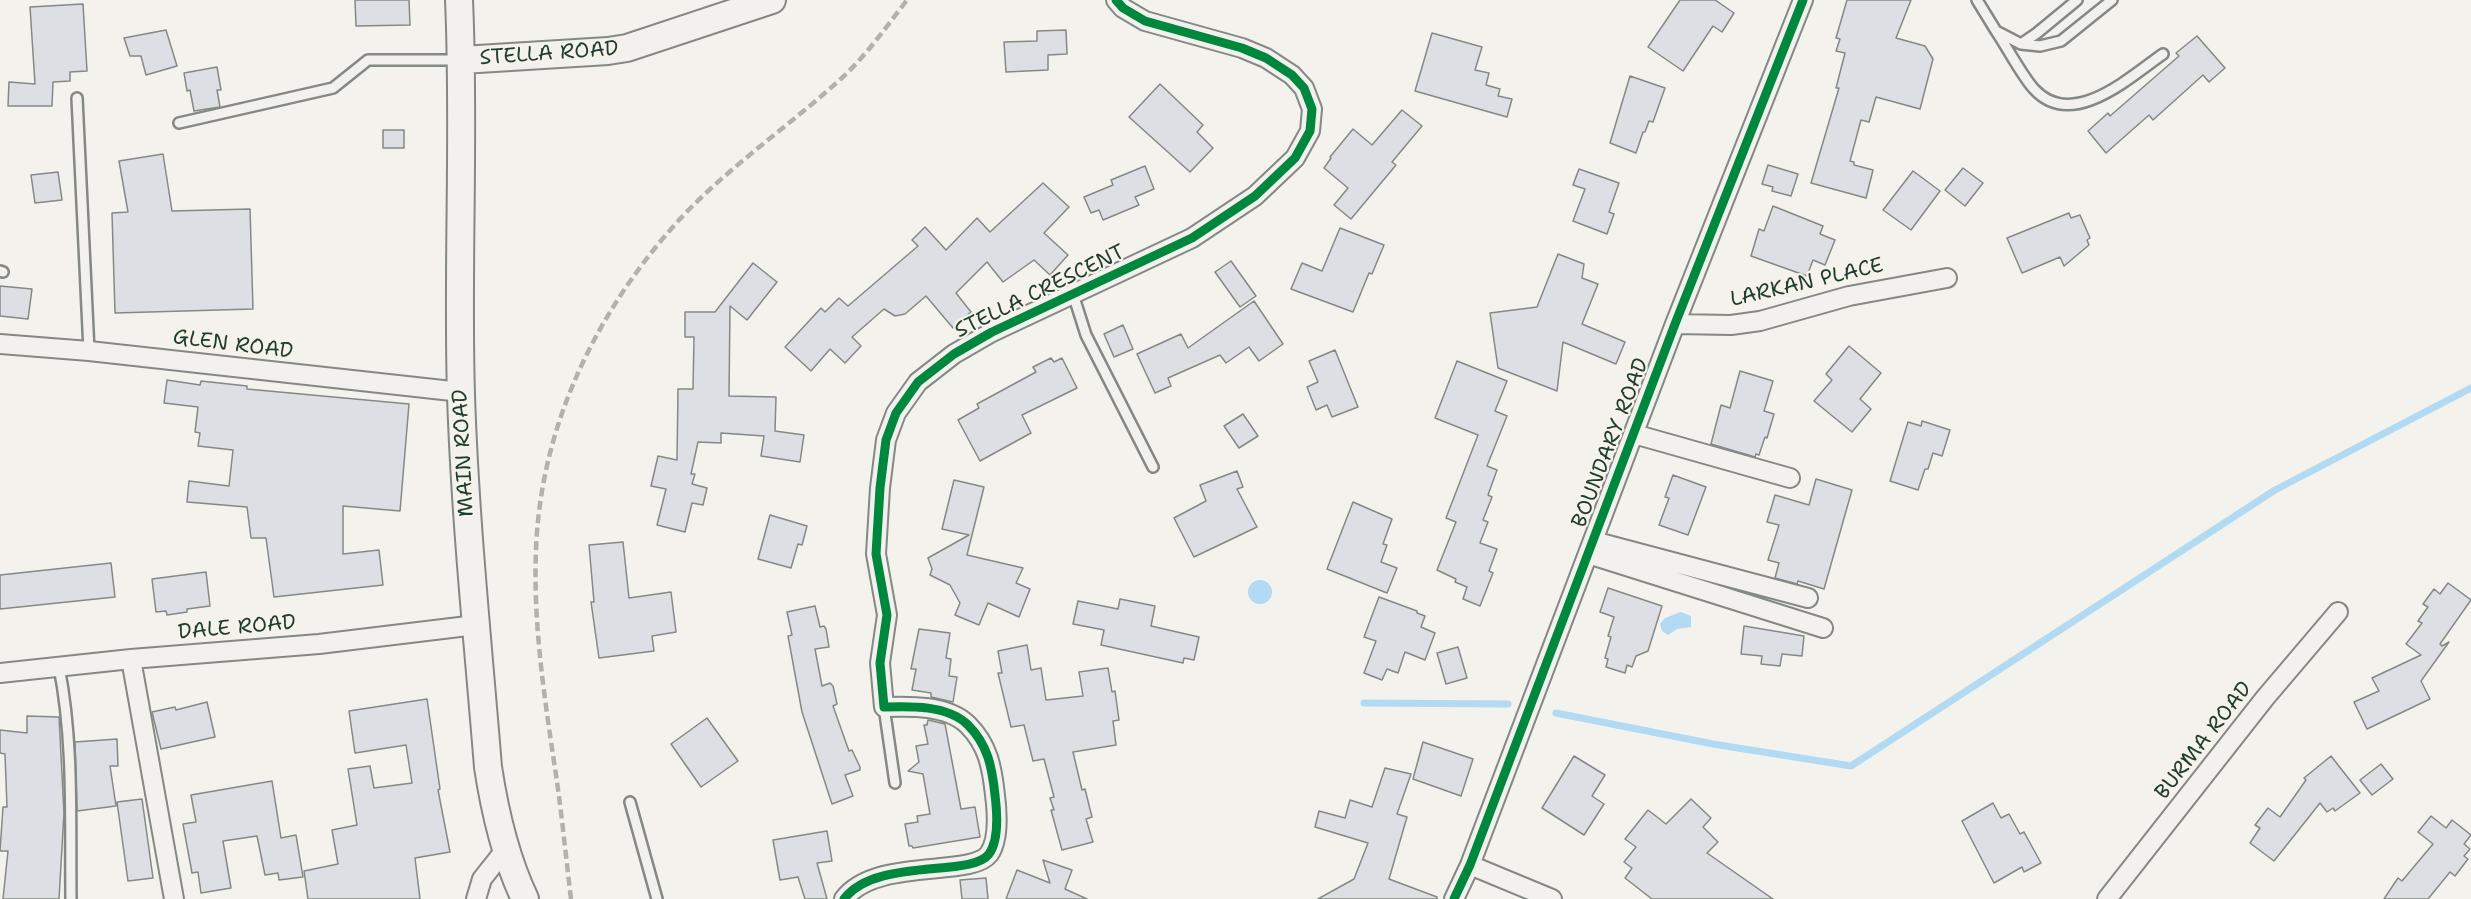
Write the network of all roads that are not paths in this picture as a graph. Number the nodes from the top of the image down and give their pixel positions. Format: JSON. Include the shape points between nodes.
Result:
{"nodes":[{"id":1,"x":459,"y":0,"type":"edge"},
{"id":2,"x":772,"y":0,"type":"edge"},
{"id":3,"x":1116,"y":0,"type":"edge"},
{"id":4,"x":1803,"y":0,"type":"edge"},
{"id":5,"x":1977,"y":0,"type":"edge"},
{"id":6,"x":2077,"y":0,"type":"edge"},
{"id":7,"x":2112,"y":0,"type":"edge"},
{"id":8,"x":1996,"y":31,"type":"junction"},
{"id":9,"x":2021,"y":44,"type":"junction"},
{"id":10,"x":2163,"y":54,"type":"dead end"},
{"id":11,"x":462,"y":60,"type":"junction"},
{"id":12,"x":77,"y":98,"type":"dead end"},
{"id":13,"x":178,"y":123,"type":"dead end"},
{"id":14,"x":1947,"y":278,"type":"dead end"},
{"id":15,"x":1073,"y":294,"type":"junction"},
{"id":16,"x":1675,"y":324,"type":"junction"},
{"id":17,"x":0,"y":344,"type":"edge"},
{"id":18,"x":89,"y":351,"type":"junction"},
{"id":19,"x":461,"y":392,"type":"junction"},
{"id":20,"x":1634,"y":434,"type":"junction"},
{"id":21,"x":1154,"y":467,"type":"dead end"},
{"id":22,"x":1790,"y":478,"type":"dead end"},
{"id":23,"x":1590,"y":548,"type":"junction"},
{"id":24,"x":1808,"y":598,"type":"dead end"},
{"id":25,"x":2338,"y":612,"type":"dead end"},
{"id":26,"x":476,"y":625,"type":"junction"},
{"id":27,"x":1823,"y":628,"type":"dead end"},
{"id":28,"x":131,"y":659,"type":"junction"},
{"id":29,"x":59,"y":667,"type":"junction"},
{"id":30,"x":0,"y":673,"type":"edge"},
{"id":31,"x":884,"y":707,"type":"junction"},
{"id":32,"x":895,"y":783,"type":"dead end"},
{"id":33,"x":630,"y":802,"type":"dead end"},
{"id":34,"x":505,"y":850,"type":"junction"},
{"id":35,"x":1470,"y":865,"type":"junction"},
{"id":36,"x":71,"y":899,"type":"edge"},
{"id":37,"x":174,"y":899,"type":"edge"},
{"id":38,"x":476,"y":899,"type":"edge"},
{"id":39,"x":525,"y":899,"type":"edge"},
{"id":40,"x":657,"y":899,"type":"edge"},
{"id":41,"x":844,"y":899,"type":"edge"},
{"id":42,"x":1454,"y":899,"type":"edge"},
{"id":43,"x":1552,"y":899,"type":"edge"},
{"id":44,"x":2107,"y":899,"type":"edge"}],
"edges":[{"from":1,"to":11,"type":"main road","name":"MAIN ROAD"},
{"from":2,"to":11,"type":"main road","name":"STELLA ROAD","via":[[627,48]]},
{"from":3,"to":15,"type":"street","name":"STELLA CRESCENT","via":[[1145,21],[1242,48],[1292,75],[1304,88],[1312,109],[1310,130],[1295,158],[1255,196],[1192,238]]},
{"from":4,"to":16,"type":"street","name":"BOUNDARY ROAD"},
{"from":5,"to":8,"type":"lane"},
{"from":6,"to":9,"type":"lane"},
{"from":7,"to":9,"type":"lane","via":[[2061,41],[2040,46]]},
{"from":8,"to":9,"type":"lane"},
{"from":8,"to":10,"type":"lane","via":[[2034,89],[2049,101],[2064,106],[2110,91]]},
{"from":11,"to":13,"type":"lane","via":[[368,60],[333,88]]},
{"from":11,"to":19,"type":"main road","name":"MAIN ROAD"},
{"from":12,"to":18,"type":"lane"},
{"from":14,"to":16,"type":"street","name":"LARKAN PLACE","via":[[1849,296],[1760,321]]},
{"from":15,"to":21,"type":"lane","via":[[1086,335]]},
{"from":15,"to":31,"type":"street","name":"STELLA CRESCENT","via":[[954,354],[918,382],[896,413],[886,440],[876,554],[887,615],[880,663]]},
{"from":16,"to":20,"type":"street","name":"BOUNDARY ROAD"},
{"from":17,"to":18,"type":"street","name":"GLEN ROAD"},
{"from":18,"to":19,"type":"street","name":"GLEN ROAD"},
{"from":19,"to":26,"type":"main road","name":"MAIN ROAD"},
{"from":20,"to":22,"type":"street"},
{"from":20,"to":23,"type":"street","name":"BOUNDARY ROAD"},
{"from":23,"to":24,"type":"street"},
{"from":23,"to":27,"type":"street"},
{"from":23,"to":35,"type":"street","name":"BOUNDARY ROAD"},
{"from":25,"to":44,"type":"street","name":"BURMA ROAD"},
{"from":26,"to":28,"type":"street","name":"DALE ROAD","via":[[319,644]]},
{"from":26,"to":34,"type":"main road","name":"MAIN ROAD","via":[[488,767]]},
{"from":28,"to":29,"type":"street","name":"DALE ROAD"},
{"from":28,"to":37,"type":"street"},
{"from":29,"to":30,"type":"street","name":"DALE ROAD"},
{"from":29,"to":36,"type":"lane","via":[[68,765]]},
{"from":31,"to":32,"type":"lane"},
{"from":31,"to":41,"type":"street","via":[[913,706],[953,716],[965,722],[984,743],[996,799],[994,841],[990,852],[977,862],[899,872],[870,880]]},
{"from":33,"to":40,"type":"lane"},
{"from":34,"to":38,"type":"street","via":[[482,879]]},
{"from":34,"to":39,"type":"main road","name":"MAIN ROAD"},
{"from":35,"to":42,"type":"street","name":"BOUNDARY ROAD"},
{"from":35,"to":43,"type":"street"}]}
